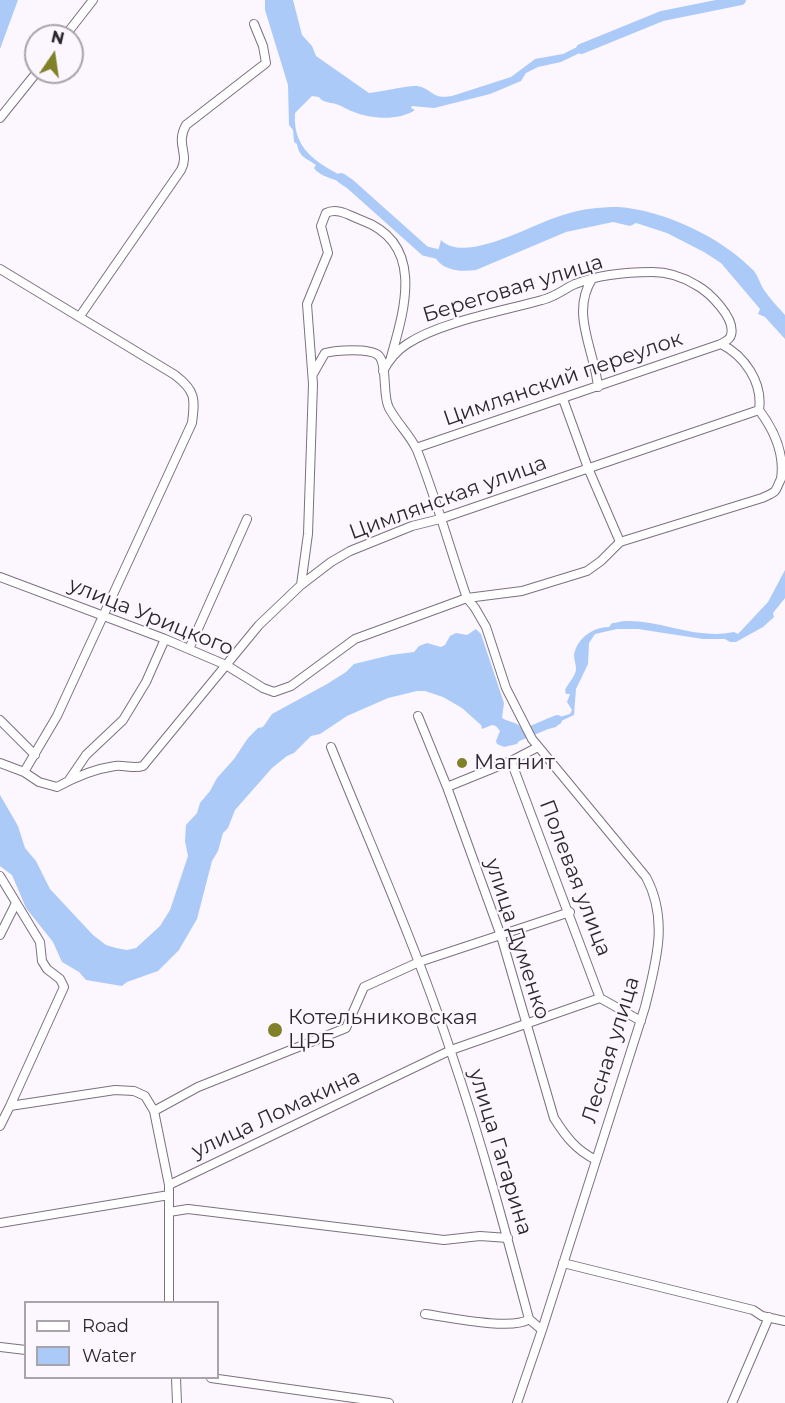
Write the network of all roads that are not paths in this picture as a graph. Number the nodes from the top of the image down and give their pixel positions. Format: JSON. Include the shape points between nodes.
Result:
{"nodes":[{"id":1,"x":93,"y":0,"type":"edge"},
{"id":2,"x":74,"y":24,"type":"edge"},
{"id":3,"x":254,"y":24,"type":"dead end"},
{"id":4,"x":27,"y":84,"type":"edge"},
{"id":5,"x":0,"y":118,"type":"edge"},
{"id":6,"x":1,"y":272,"type":"edge"},
{"id":7,"x":592,"y":279,"type":"junction"},
{"id":8,"x":80,"y":316,"type":"junction"},
{"id":9,"x":721,"y":344,"type":"junction"},
{"id":10,"x":390,"y":358,"type":"junction"},
{"id":11,"x":383,"y":371,"type":"junction"},
{"id":12,"x":313,"y":374,"type":"junction"},
{"id":13,"x":598,"y":387,"type":"junction"},
{"id":14,"x":563,"y":399,"type":"junction"},
{"id":15,"x":759,"y":410,"type":"junction"},
{"id":16,"x":416,"y":448,"type":"junction"},
{"id":17,"x":588,"y":468,"type":"junction"},
{"id":18,"x":247,"y":519,"type":"dead end"},
{"id":19,"x":440,"y":519,"type":"junction"},
{"id":20,"x":620,"y":542,"type":"junction"},
{"id":21,"x":0,"y":577,"type":"edge"},
{"id":22,"x":301,"y":585,"type":"junction"},
{"id":23,"x":467,"y":598,"type":"junction"},
{"id":24,"x":102,"y":615,"type":"junction"},
{"id":25,"x":165,"y":639,"type":"junction"},
{"id":26,"x":189,"y":650,"type":"junction"},
{"id":27,"x":225,"y":665,"type":"junction"},
{"id":28,"x":418,"y":716,"type":"dead end"},
{"id":29,"x":0,"y":720,"type":"edge"},
{"id":30,"x":331,"y":747,"type":"dead end"},
{"id":31,"x":538,"y":747,"type":"junction"},
{"id":32,"x":35,"y":755,"type":"junction"},
{"id":33,"x":511,"y":761,"type":"junction"},
{"id":34,"x":0,"y":763,"type":"edge"},
{"id":35,"x":24,"y":772,"type":"junction"},
{"id":36,"x":69,"y":780,"type":"junction"},
{"id":37,"x":447,"y":787,"type":"junction"},
{"id":38,"x":0,"y":876,"type":"edge"},
{"id":39,"x":16,"y":903,"type":"junction"},
{"id":40,"x":570,"y":912,"type":"junction"},
{"id":41,"x":0,"y":935,"type":"edge"},
{"id":42,"x":501,"y":936,"type":"junction"},
{"id":43,"x":419,"y":962,"type":"junction"},
{"id":44,"x":600,"y":998,"type":"junction"},
{"id":45,"x":641,"y":1021,"type":"junction"},
{"id":46,"x":526,"y":1023,"type":"junction"},
{"id":47,"x":451,"y":1050,"type":"junction"},
{"id":48,"x":10,"y":1106,"type":"junction"},
{"id":49,"x":154,"y":1111,"type":"junction"},
{"id":50,"x":0,"y":1126,"type":"edge"},
{"id":51,"x":596,"y":1160,"type":"junction"},
{"id":52,"x":169,"y":1185,"type":"junction"},
{"id":53,"x":169,"y":1195,"type":"junction"},
{"id":54,"x":170,"y":1212,"type":"junction"},
{"id":55,"x":0,"y":1223,"type":"edge"},
{"id":56,"x":508,"y":1238,"type":"junction"},
{"id":57,"x":563,"y":1263,"type":"junction"},
{"id":58,"x":169,"y":1301,"type":"edge"},
{"id":59,"x":425,"y":1314,"type":"dead end"},
{"id":60,"x":769,"y":1317,"type":"junction"},
{"id":61,"x":529,"y":1319,"type":"junction"},
{"id":62,"x":785,"y":1321,"type":"edge"},
{"id":63,"x":542,"y":1330,"type":"junction"},
{"id":64,"x":0,"y":1347,"type":"edge"},
{"id":65,"x":24,"y":1350,"type":"edge"},
{"id":66,"x":219,"y":1378,"type":"edge"},
{"id":67,"x":176,"y":1379,"type":"edge"},
{"id":68,"x":177,"y":1403,"type":"edge"},
{"id":69,"x":389,"y":1403,"type":"edge"},
{"id":70,"x":517,"y":1403,"type":"edge"},
{"id":71,"x":732,"y":1403,"type":"edge"}],
"edges":[{"from":1,"to":2,"type":"street"},
{"from":3,"to":8,"type":"street","via":[[266,63],[186,125],[181,137],[185,159],[182,170]]},
{"from":4,"to":5,"type":"street"},
{"from":6,"to":8,"type":"street"},
{"from":7,"to":9,"type":"street","name":"Береговая улица","via":[[654,272],[695,284],[716,301],[729,322],[731,335]]},
{"from":7,"to":10,"type":"street","name":"Береговая улица","via":[[547,299],[445,327],[407,344]]},
{"from":7,"to":13,"type":"street","via":[[585,292],[584,317]]},
{"from":8,"to":24,"type":"street","via":[[186,383],[193,403],[192,423]]},
{"from":9,"to":13,"type":"street","name":"Цимлянский переулок"},
{"from":9,"to":15,"type":"street","via":[[745,363],[761,399]]},
{"from":10,"to":11,"type":"street","name":"Береговая улица"},
{"from":10,"to":12,"type":"street","via":[[405,302],[402,259],[382,230],[331,210],[321,226],[327,245],[326,262],[308,304]]},
{"from":11,"to":12,"type":"street","via":[[377,354],[332,351],[325,353]]},
{"from":11,"to":16,"type":"street","via":[[388,407]]},
{"from":12,"to":22,"type":"street","via":[[308,525]]},
{"from":13,"to":14,"type":"street","name":"Цимлянский переулок"},
{"from":14,"to":16,"type":"street","name":"Цимлянский переулок"},
{"from":14,"to":17,"type":"street"},
{"from":15,"to":17,"type":"street","name":"Цимлянская улица"},
{"from":15,"to":20,"type":"street","via":[[781,445],[784,459],[776,491]]},
{"from":16,"to":19,"type":"street"},
{"from":17,"to":19,"type":"street","name":"Цимлянская улица"},
{"from":17,"to":20,"type":"street"},
{"from":18,"to":26,"type":"street"},
{"from":19,"to":22,"type":"street","name":"Цимлянская улица","via":[[350,551]]},
{"from":19,"to":23,"type":"street"},
{"from":20,"to":23,"type":"street","name":"улица Урицкого","via":[[587,571],[522,591]]},
{"from":21,"to":24,"type":"street","name":"улица Урицкого"},
{"from":22,"to":27,"type":"street","name":"Цимлянская улица"},
{"from":23,"to":27,"type":"street","name":"улица Урицкого","via":[[355,639],[284,690],[267,691]]},
{"from":23,"to":31,"type":"street","name":"Лесная улица","via":[[486,627],[506,688]]},
{"from":24,"to":25,"type":"street","name":"улица Урицкого"},
{"from":24,"to":32,"type":"street","via":[[57,716]]},
{"from":25,"to":26,"type":"street","name":"улица Урицкого"},
{"from":25,"to":36,"type":"street","via":[[123,720],[86,755]]},
{"from":26,"to":27,"type":"street","name":"улица Урицкого"},
{"from":27,"to":36,"type":"street","name":"Цимлянская улица","via":[[143,766],[96,770]]},
{"from":28,"to":37,"type":"street","name":"улица Думенко"},
{"from":29,"to":32,"type":"street"},
{"from":30,"to":43,"type":"street","name":"улица Гагарина"},
{"from":31,"to":33,"type":"street"},
{"from":31,"to":45,"type":"street","name":"Лесная улица","via":[[634,861],[654,892],[659,915],[658,944]]},
{"from":32,"to":35,"type":"street"},
{"from":33,"to":37,"type":"street"},
{"from":33,"to":40,"type":"street","name":"Полевая улица"},
{"from":34,"to":35,"type":"street"},
{"from":35,"to":36,"type":"street","name":"Цимлянская улица","via":[[51,787]]},
{"from":37,"to":42,"type":"street","name":"улица Думенко"},
{"from":38,"to":39,"type":"street"},
{"from":39,"to":41,"type":"street"},
{"from":39,"to":48,"type":"street","via":[[40,942],[42,961],[64,987]]},
{"from":40,"to":42,"type":"street"},
{"from":40,"to":44,"type":"street","name":"Полевая улица"},
{"from":42,"to":43,"type":"street"},
{"from":42,"to":46,"type":"street","name":"улица Думенко"},
{"from":43,"to":47,"type":"street","name":"улица Гагарина"},
{"from":43,"to":49,"type":"street","via":[[364,987],[346,1028],[198,1087]]},
{"from":44,"to":45,"type":"street"},
{"from":44,"to":46,"type":"street","name":"улица Ломакина"},
{"from":45,"to":51,"type":"street","name":"Лесная улица"},
{"from":46,"to":47,"type":"street","name":"улица Ломакина"},
{"from":46,"to":51,"type":"street","name":"улица Думенко","via":[[554,1118],[569,1142]]},
{"from":47,"to":52,"type":"street","name":"улица Ломакина"},
{"from":47,"to":56,"type":"street","name":"улица Гагарина"},
{"from":48,"to":49,"type":"street","via":[[115,1090],[145,1096]]},
{"from":48,"to":50,"type":"street"},
{"from":49,"to":52,"type":"street"},
{"from":51,"to":57,"type":"street","name":"Лесная улица"},
{"from":52,"to":53,"type":"street"},
{"from":53,"to":54,"type":"street"},
{"from":53,"to":55,"type":"street"},
{"from":54,"to":56,"type":"street","via":[[188,1209],[444,1240]]},
{"from":54,"to":58,"type":"street"},
{"from":56,"to":61,"type":"street","name":"улица Гагарина"},
{"from":57,"to":60,"type":"street"},
{"from":57,"to":63,"type":"street","name":"Лесная улица"},
{"from":59,"to":61,"type":"street","via":[[499,1324]]},
{"from":60,"to":62,"type":"street"},
{"from":60,"to":71,"type":"street"},
{"from":61,"to":63,"type":"street"},
{"from":63,"to":70,"type":"street","name":"Лесная улица"},
{"from":64,"to":65,"type":"street"},
{"from":66,"to":69,"type":"street"},
{"from":67,"to":68,"type":"street"}]}
